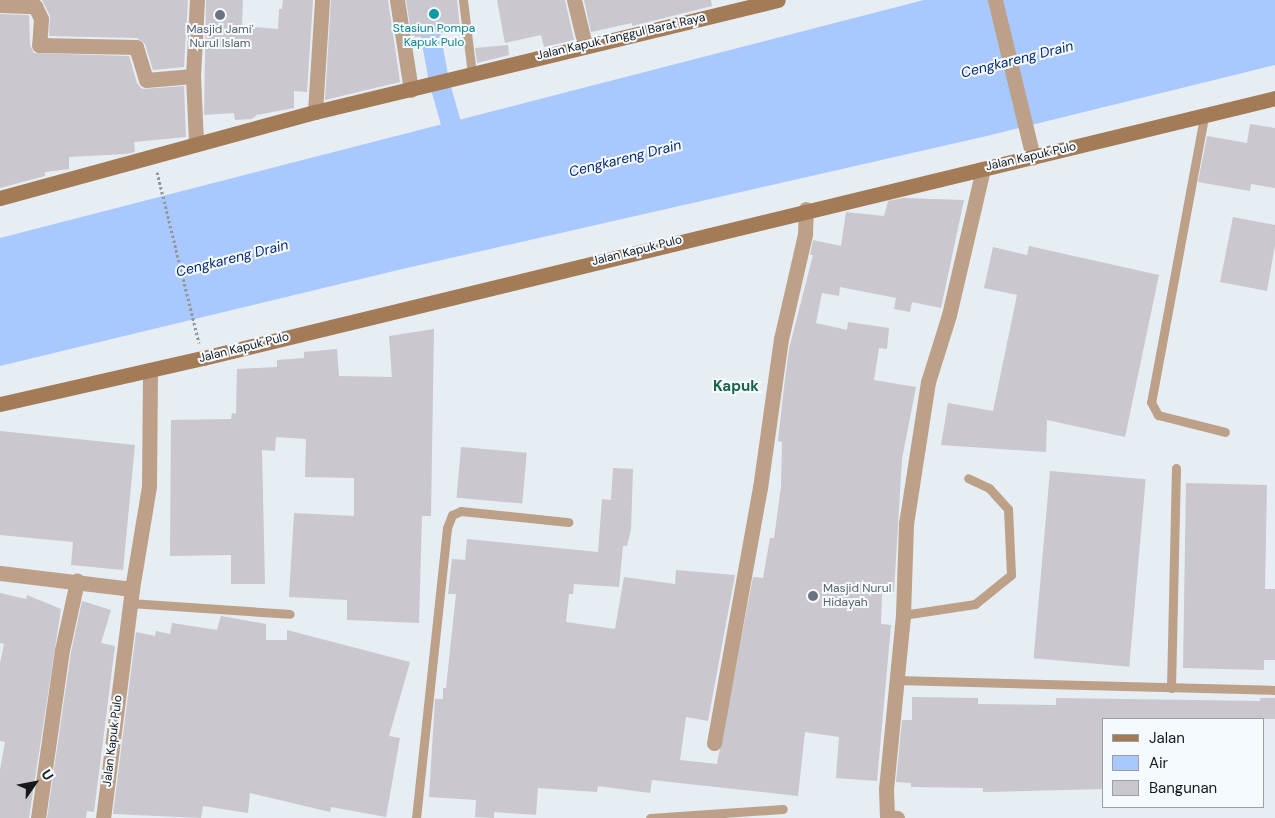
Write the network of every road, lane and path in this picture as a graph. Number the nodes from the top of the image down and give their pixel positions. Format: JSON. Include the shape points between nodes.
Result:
{"nodes":[{"id":1,"x":197,"y":0,"type":"edge"},
{"id":2,"x":322,"y":0,"type":"edge"},
{"id":3,"x":397,"y":0,"type":"edge"},
{"id":4,"x":463,"y":0,"type":"edge"},
{"id":5,"x":574,"y":0,"type":"edge"},
{"id":6,"x":778,"y":0,"type":"edge"},
{"id":7,"x":995,"y":0,"type":"edge"},
{"id":8,"x":0,"y":5,"type":"edge"},
{"id":9,"x":585,"y":45,"type":"junction"},
{"id":10,"x":468,"y":75,"type":"junction"},
{"id":11,"x":192,"y":76,"type":"junction"},
{"id":12,"x":417,"y":88,"type":"junction"},
{"id":13,"x":1275,"y":98,"type":"edge"},
{"id":14,"x":315,"y":112,"type":"junction"},
{"id":15,"x":1204,"y":116,"type":"junction"},
{"id":16,"x":196,"y":142,"type":"junction"},
{"id":17,"x":1033,"y":157,"type":"junction"},
{"id":18,"x":983,"y":169,"type":"junction"},
{"id":19,"x":159,"y":177,"type":"dead end"},
{"id":20,"x":0,"y":198,"type":"edge"},
{"id":21,"x":806,"y":209,"type":"junction"},
{"id":22,"x":196,"y":330,"type":"dead end"},
{"id":23,"x":150,"y":370,"type":"junction"},
{"id":24,"x":0,"y":404,"type":"edge"},
{"id":25,"x":1225,"y":432,"type":"dead end"},
{"id":26,"x":1176,"y":468,"type":"dead end"},
{"id":27,"x":968,"y":478,"type":"dead end"},
{"id":28,"x":568,"y":522,"type":"dead end"},
{"id":29,"x":0,"y":573,"type":"edge"},
{"id":30,"x":77,"y":581,"type":"junction"},
{"id":31,"x":131,"y":596,"type":"junction"},
{"id":32,"x":290,"y":614,"type":"dead end"},
{"id":33,"x":903,"y":615,"type":"junction"},
{"id":34,"x":896,"y":680,"type":"junction"},
{"id":35,"x":1170,"y":688,"type":"junction"},
{"id":36,"x":1275,"y":690,"type":"edge"},
{"id":37,"x":714,"y":743,"type":"dead end"},
{"id":38,"x":783,"y":809,"type":"dead end"},
{"id":39,"x":38,"y":818,"type":"edge"},
{"id":40,"x":104,"y":818,"type":"edge"},
{"id":41,"x":416,"y":818,"type":"edge"},
{"id":42,"x":650,"y":818,"type":"edge"},
{"id":43,"x":890,"y":818,"type":"edge"}],
"edges":[{"from":1,"to":11,"type":"street"},
{"from":2,"to":14,"type":"street"},
{"from":3,"to":12,"type":"street"},
{"from":4,"to":10,"type":"lane"},
{"from":5,"to":9,"type":"street"},
{"from":6,"to":9,"type":"main road","name":"Jalan Kapuk Tanggul Barat Raya"},
{"from":7,"to":17,"type":"street"},
{"from":8,"to":11,"type":"street","via":[[35,6],[40,19],[39,44],[136,47],[146,80]]},
{"from":9,"to":10,"type":"main road","name":"Jalan Kapuk Tanggul Barat Raya"},
{"from":10,"to":12,"type":"main road"},
{"from":11,"to":16,"type":"street"},
{"from":12,"to":14,"type":"main road"},
{"from":13,"to":15,"type":"main road","name":"Jalan Kapuk Pulo"},
{"from":14,"to":16,"type":"main road"},
{"from":15,"to":17,"type":"main road","name":"Jalan Kapuk Pulo"},
{"from":15,"to":25,"type":"lane","via":[[1151,402],[1158,415]]},
{"from":16,"to":20,"type":"main road"},
{"from":17,"to":18,"type":"main road","name":"Jalan Kapuk Pulo"},
{"from":18,"to":21,"type":"main road","name":"Jalan Kapuk Pulo"},
{"from":18,"to":33,"type":"street","via":[[949,315],[928,382],[906,524]]},
{"from":19,"to":22,"type":"path"},
{"from":21,"to":23,"type":"main road","name":"Jalan Kapuk Pulo"},
{"from":21,"to":37,"type":"street","via":[[805,234],[781,340],[760,488]]},
{"from":23,"to":24,"type":"main road","name":"Jalan Kapuk Pulo"},
{"from":23,"to":31,"type":"street","name":"Jalan Kapuk Pulo","via":[[149,486]]},
{"from":26,"to":35,"type":"lane"},
{"from":27,"to":33,"type":"lane","via":[[989,488],[1008,509],[1011,575],[975,604]]},
{"from":28,"to":41,"type":"lane","via":[[461,511],[452,515],[447,528]]},
{"from":29,"to":30,"type":"street"},
{"from":30,"to":31,"type":"street"},
{"from":30,"to":39,"type":"street","via":[[62,650]]},
{"from":31,"to":32,"type":"lane"},
{"from":31,"to":40,"type":"street","name":"Jalan Kapuk Pulo"},
{"from":33,"to":34,"type":"street"},
{"from":34,"to":35,"type":"lane"},
{"from":34,"to":43,"type":"street","via":[[886,789]]},
{"from":35,"to":36,"type":"lane"},
{"from":38,"to":42,"type":"lane"}]}
